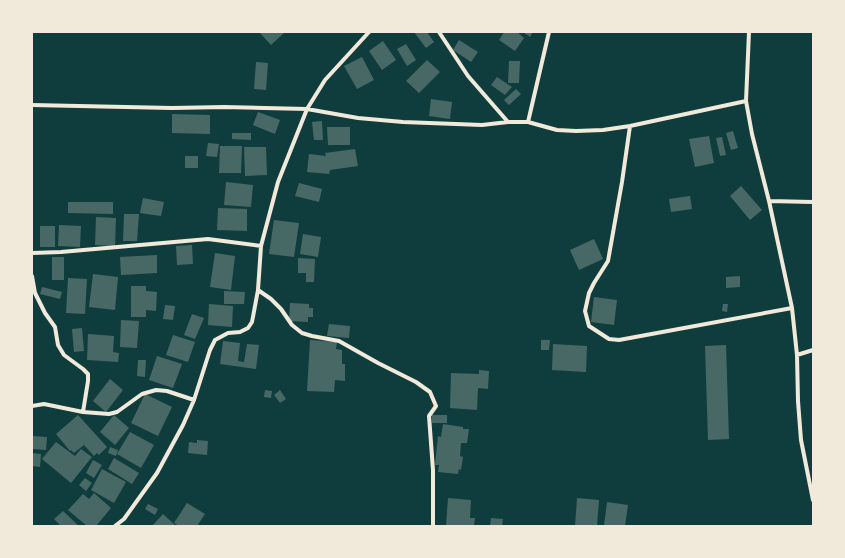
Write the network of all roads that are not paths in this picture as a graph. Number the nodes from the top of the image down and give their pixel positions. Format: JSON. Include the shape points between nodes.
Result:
{"nodes":[{"id":1,"x":369,"y":32,"type":"edge"},
{"id":2,"x":439,"y":32,"type":"edge"},
{"id":3,"x":549,"y":32,"type":"edge"},
{"id":4,"x":749,"y":32,"type":"edge"},
{"id":5,"x":746,"y":101,"type":"junction"},
{"id":6,"x":32,"y":105,"type":"edge"},
{"id":7,"x":307,"y":109,"type":"junction"},
{"id":8,"x":508,"y":122,"type":"junction"},
{"id":9,"x":528,"y":122,"type":"junction"},
{"id":10,"x":630,"y":126,"type":"junction"},
{"id":11,"x":768,"y":201,"type":"junction"},
{"id":12,"x":813,"y":202,"type":"edge"},
{"id":13,"x":261,"y":246,"type":"junction"},
{"id":14,"x":32,"y":253,"type":"edge"},
{"id":15,"x":32,"y":276,"type":"edge"},
{"id":16,"x":258,"y":290,"type":"junction"},
{"id":17,"x":792,"y":308,"type":"junction"},
{"id":18,"x":813,"y":350,"type":"edge"},
{"id":19,"x":797,"y":355,"type":"junction"},
{"id":20,"x":194,"y":400,"type":"junction"},
{"id":21,"x":32,"y":406,"type":"edge"},
{"id":22,"x":83,"y":412,"type":"junction"},
{"id":23,"x":813,"y":500,"type":"edge"},
{"id":24,"x":115,"y":526,"type":"edge"},
{"id":25,"x":433,"y":526,"type":"edge"}],
"edges":[{"from":1,"to":7,"type":"street","via":[[325,80]]},
{"from":2,"to":8,"type":"street","via":[[468,76]]},
{"from":3,"to":9,"type":"street"},
{"from":4,"to":5,"type":"street"},
{"from":5,"to":10,"type":"street"},
{"from":5,"to":11,"type":"street"},
{"from":6,"to":7,"type":"street"},
{"from":7,"to":8,"type":"street","via":[[358,118],[403,122]]},
{"from":7,"to":13,"type":"street","via":[[278,182]]},
{"from":8,"to":9,"type":"street"},
{"from":9,"to":10,"type":"street","via":[[557,130],[576,131]]},
{"from":10,"to":17,"type":"street","via":[[608,261],[589,293],[585,311],[589,326],[609,339],[619,340]]},
{"from":11,"to":12,"type":"street"},
{"from":11,"to":17,"type":"street"},
{"from":13,"to":14,"type":"street","via":[[208,239]]},
{"from":13,"to":16,"type":"street"},
{"from":15,"to":22,"type":"street","via":[[35,293],[55,327],[58,345],[64,355],[88,374]]},
{"from":16,"to":20,"type":"street","via":[[252,322],[248,328],[228,333],[215,340]]},
{"from":16,"to":25,"type":"street","via":[[271,299],[302,333],[339,341],[430,392],[436,406],[429,416],[433,470]]},
{"from":17,"to":19,"type":"street"},
{"from":18,"to":19,"type":"street"},
{"from":19,"to":23,"type":"street","via":[[801,440]]},
{"from":20,"to":22,"type":"street","via":[[156,390],[142,394],[117,412]]},
{"from":20,"to":24,"type":"street","via":[[157,473],[124,519]]},
{"from":21,"to":22,"type":"street","via":[[44,404]]}]}
